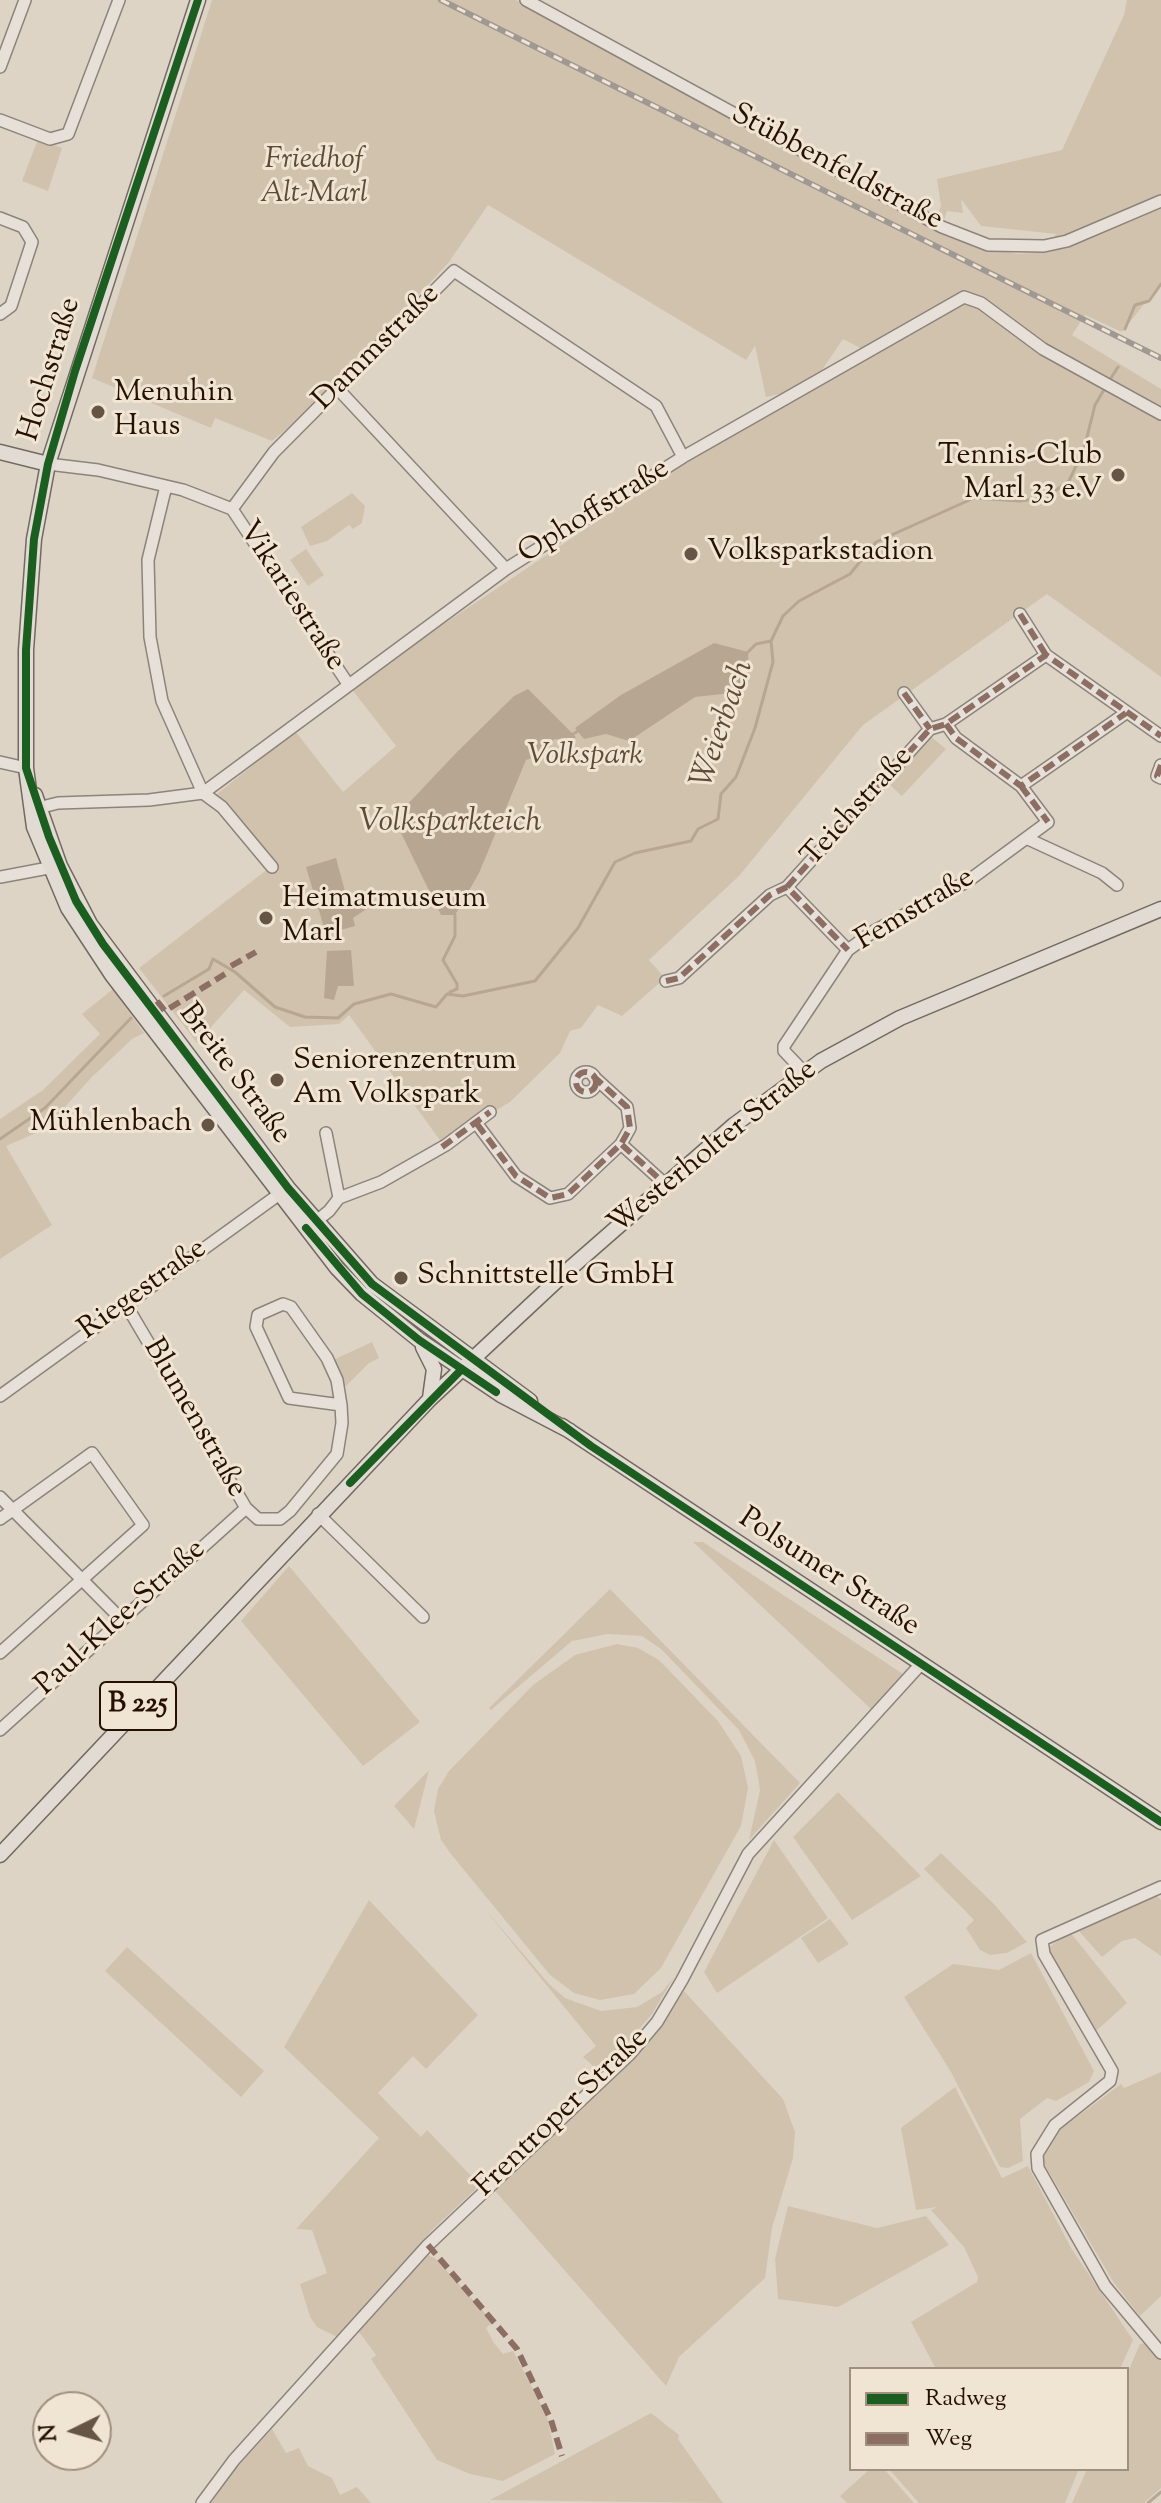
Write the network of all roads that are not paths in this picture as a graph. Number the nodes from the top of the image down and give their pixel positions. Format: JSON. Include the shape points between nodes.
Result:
{"nodes":[{"id":1,"x":25,"y":0,"type":"edge"},
{"id":2,"x":119,"y":0,"type":"edge"},
{"id":3,"x":198,"y":0,"type":"edge"},
{"id":4,"x":526,"y":0,"type":"edge"},
{"id":5,"x":0,"y":67,"type":"edge"},
{"id":6,"x":0,"y":120,"type":"edge"},
{"id":7,"x":1161,"y":201,"type":"edge"},
{"id":8,"x":0,"y":218,"type":"edge"},
{"id":9,"x":0,"y":314,"type":"edge"},
{"id":10,"x":338,"y":389,"type":"junction"},
{"id":11,"x":1161,"y":414,"type":"edge"},
{"id":12,"x":0,"y":452,"type":"edge"},
{"id":13,"x":683,"y":457,"type":"junction"},
{"id":14,"x":48,"y":464,"type":"junction"},
{"id":15,"x":166,"y":486,"type":"junction"},
{"id":16,"x":232,"y":509,"type":"junction"},
{"id":17,"x":506,"y":569,"type":"junction"},
{"id":18,"x":1020,"y":614,"type":"dead end"},
{"id":19,"x":1046,"y":655,"type":"junction"},
{"id":20,"x":348,"y":684,"type":"junction"},
{"id":21,"x":904,"y":693,"type":"dead end"},
{"id":22,"x":1126,"y":713,"type":"junction"},
{"id":23,"x":946,"y":724,"type":"junction"},
{"id":24,"x":930,"y":729,"type":"junction"},
{"id":25,"x":1161,"y":736,"type":"edge"},
{"id":26,"x":0,"y":762,"type":"edge"},
{"id":27,"x":1161,"y":765,"type":"edge"},
{"id":28,"x":26,"y":768,"type":"junction"},
{"id":29,"x":1161,"y":778,"type":"edge"},
{"id":30,"x":1021,"y":786,"type":"junction"},
{"id":31,"x":203,"y":793,"type":"junction"},
{"id":32,"x":34,"y":809,"type":"junction"},
{"id":33,"x":1028,"y":839,"type":"junction"},
{"id":34,"x":272,"y":867,"type":"dead end"},
{"id":35,"x":55,"y":868,"type":"junction"},
{"id":36,"x":0,"y":877,"type":"edge"},
{"id":37,"x":1117,"y":885,"type":"dead end"},
{"id":38,"x":787,"y":887,"type":"junction"},
{"id":39,"x":1161,"y":909,"type":"edge"},
{"id":40,"x":848,"y":950,"type":"junction"},
{"id":41,"x":666,"y":981,"type":"dead end"},
{"id":42,"x":805,"y":1073,"type":"junction"},
{"id":43,"x":593,"y":1076,"type":"dead end"},
{"id":44,"x":490,"y":1112,"type":"dead end"},
{"id":45,"x":477,"y":1124,"type":"junction"},
{"id":46,"x":326,"y":1133,"type":"dead end"},
{"id":47,"x":621,"y":1144,"type":"junction"},
{"id":48,"x":665,"y":1184,"type":"junction"},
{"id":49,"x":284,"y":1191,"type":"junction"},
{"id":50,"x":339,"y":1198,"type":"junction"},
{"id":51,"x":311,"y":1224,"type":"junction"},
{"id":52,"x":125,"y":1303,"type":"junction"},
{"id":53,"x":419,"y":1340,"type":"junction"},
{"id":54,"x":468,"y":1364,"type":"junction"},
{"id":55,"x":0,"y":1396,"type":"edge"},
{"id":56,"x":430,"y":1399,"type":"junction"},
{"id":57,"x":341,"y":1405,"type":"junction"},
{"id":58,"x":0,"y":1497,"type":"edge"},
{"id":59,"x":246,"y":1508,"type":"junction"},
{"id":60,"x":11,"y":1511,"type":"junction"},
{"id":61,"x":318,"y":1514,"type":"junction"},
{"id":62,"x":0,"y":1519,"type":"edge"},
{"id":63,"x":80,"y":1580,"type":"junction"},
{"id":64,"x":423,"y":1617,"type":"dead end"},
{"id":65,"x":122,"y":1620,"type":"junction"},
{"id":66,"x":0,"y":1653,"type":"edge"},
{"id":67,"x":921,"y":1664,"type":"junction"},
{"id":68,"x":0,"y":1730,"type":"edge"},
{"id":69,"x":1161,"y":1822,"type":"edge"},
{"id":70,"x":0,"y":1855,"type":"edge"},
{"id":71,"x":1161,"y":1887,"type":"edge"},
{"id":72,"x":1161,"y":2353,"type":"edge"},
{"id":73,"x":202,"y":2503,"type":"edge"}],
"edges":[{"from":1,"to":5,"type":"street"},
{"from":2,"to":6,"type":"street","via":[[68,134],[50,139]]},
{"from":3,"to":14,"type":"main road","name":"Hochstraße"},
{"from":4,"to":7,"type":"street","name":"Stübbenfeldstraße","via":[[942,227],[988,245],[1067,241]]},
{"from":8,"to":9,"type":"street","via":[[23,227],[32,242],[11,306]]},
{"from":10,"to":13,"type":"street","name":"Dammstraße","via":[[454,271],[656,406]]},
{"from":10,"to":16,"type":"street","name":"Dammstraße","via":[[274,452]]},
{"from":10,"to":17,"type":"street"},
{"from":11,"to":13,"type":"street","name":"Ophoffstraße","via":[[1043,349],[981,303],[964,297]]},
{"from":12,"to":14,"type":"main road"},
{"from":13,"to":17,"type":"street","name":"Ophoffstraße"},
{"from":14,"to":15,"type":"street","name":"Vikariestraße"},
{"from":14,"to":28,"type":"main road","name":"Hochstraße","via":[[30,581]]},
{"from":15,"to":16,"type":"street","name":"Vikariestraße"},
{"from":15,"to":31,"type":"street","via":[[148,560],[150,637],[162,701]]},
{"from":16,"to":20,"type":"street","name":"Vikariestraße"},
{"from":17,"to":20,"type":"street","name":"Ophoffstraße"},
{"from":18,"to":19,"type":"street"},
{"from":19,"to":22,"type":"street"},
{"from":19,"to":23,"type":"street","name":"Teichstraße"},
{"from":20,"to":31,"type":"street","name":"Ophoffstraße"},
{"from":21,"to":24,"type":"street","name":"Teichstraße"},
{"from":22,"to":25,"type":"street"},
{"from":22,"to":30,"type":"street"},
{"from":23,"to":24,"type":"street","name":"Teichstraße"},
{"from":23,"to":30,"type":"street","via":[[956,738]]},
{"from":24,"to":38,"type":"street","name":"Teichstraße"},
{"from":26,"to":28,"type":"street"},
{"from":27,"to":29,"type":"street"},
{"from":28,"to":32,"type":"main road","name":"Breite Straße"},
{"from":30,"to":33,"type":"street","name":"Femstraße","via":[[1048,822]]},
{"from":31,"to":32,"type":"street","name":"Ophoffstraße"},
{"from":31,"to":34,"type":"street","via":[[222,807]]},
{"from":32,"to":35,"type":"main road","name":"Breite Straße"},
{"from":33,"to":37,"type":"street"},
{"from":33,"to":40,"type":"street","name":"Femstraße","via":[[968,881]]},
{"from":35,"to":36,"type":"street"},
{"from":35,"to":49,"type":"main road","name":"Breite Straße","via":[[103,944]]},
{"from":38,"to":40,"type":"street","name":"Teichstraße"},
{"from":38,"to":41,"type":"street","name":"Teichstraße","via":[[770,895],[679,978]]},
{"from":39,"to":42,"type":"main road","name":"Westerholter Straße","via":[[931,1004]]},
{"from":40,"to":42,"type":"street","name":"Femstraße","via":[[784,1046]]},
{"from":42,"to":48,"type":"main road","name":"Westerholter Straße"},
{"from":43,"to":47,"type":"street","via":[[627,1107],[630,1128]]},
{"from":44,"to":45,"type":"street"},
{"from":45,"to":47,"type":"street","via":[[516,1176],[550,1198],[568,1194]]},
{"from":45,"to":50,"type":"street","via":[[381,1182]]},
{"from":46,"to":50,"type":"street"},
{"from":47,"to":48,"type":"street"},
{"from":48,"to":54,"type":"main road","name":"Westerholter Straße"},
{"from":49,"to":51,"type":"main road","name":"Breite Straße"},
{"from":49,"to":52,"type":"street","name":"Riegestraße"},
{"from":50,"to":51,"type":"street"},
{"from":51,"to":53,"type":"main road","name":"Breite Straße","via":[[362,1294]]},
{"from":51,"to":54,"type":"main road","name":"Breite Straße","via":[[372,1284]]},
{"from":52,"to":55,"type":"street","name":"Riegestraße"},
{"from":52,"to":59,"type":"street","name":"Blumenstraße"},
{"from":53,"to":54,"type":"main road","name":"Breite Straße"},
{"from":53,"to":56,"type":"main road","via":[[434,1369]]},
{"from":54,"to":56,"type":"main road","name":"Westerholter Straße"},
{"from":54,"to":67,"type":"main road","name":"Polsumer Straße","via":[[501,1395],[570,1431]]},
{"from":56,"to":61,"type":"main road","name":"Westerholter Straße","number":"B 225"},
{"from":57,"to":57,"type":"street","name":"Blumenstraße","via":[[289,1398],[256,1327],[258,1315],[283,1304],[291,1307],[327,1358]]},
{"from":57,"to":59,"type":"street","name":"Blumenstraße","via":[[337,1454],[290,1511],[267,1521]]},
{"from":58,"to":60,"type":"street"},
{"from":59,"to":65,"type":"street","name":"Paul-Klee-Straße"},
{"from":60,"to":62,"type":"street"},
{"from":60,"to":63,"type":"street"},
{"from":60,"to":63,"type":"street","via":[[92,1453],[143,1525]]},
{"from":61,"to":64,"type":"street"},
{"from":61,"to":70,"type":"main road","number":"B 225"},
{"from":63,"to":65,"type":"street"},
{"from":63,"to":66,"type":"street"},
{"from":65,"to":68,"type":"street","name":"Paul-Klee-Straße"},
{"from":67,"to":69,"type":"main road","name":"Polsumer Straße"},
{"from":67,"to":73,"type":"street","name":"Frentroper Straße","via":[[748,1854],[682,1980],[630,2054],[428,2245],[234,2460]]},
{"from":71,"to":72,"type":"street","via":[[1042,1940],[1044,1954],[1112,2071],[1110,2081],[1055,2125],[1037,2154],[1040,2172],[1105,2286]]}]}
